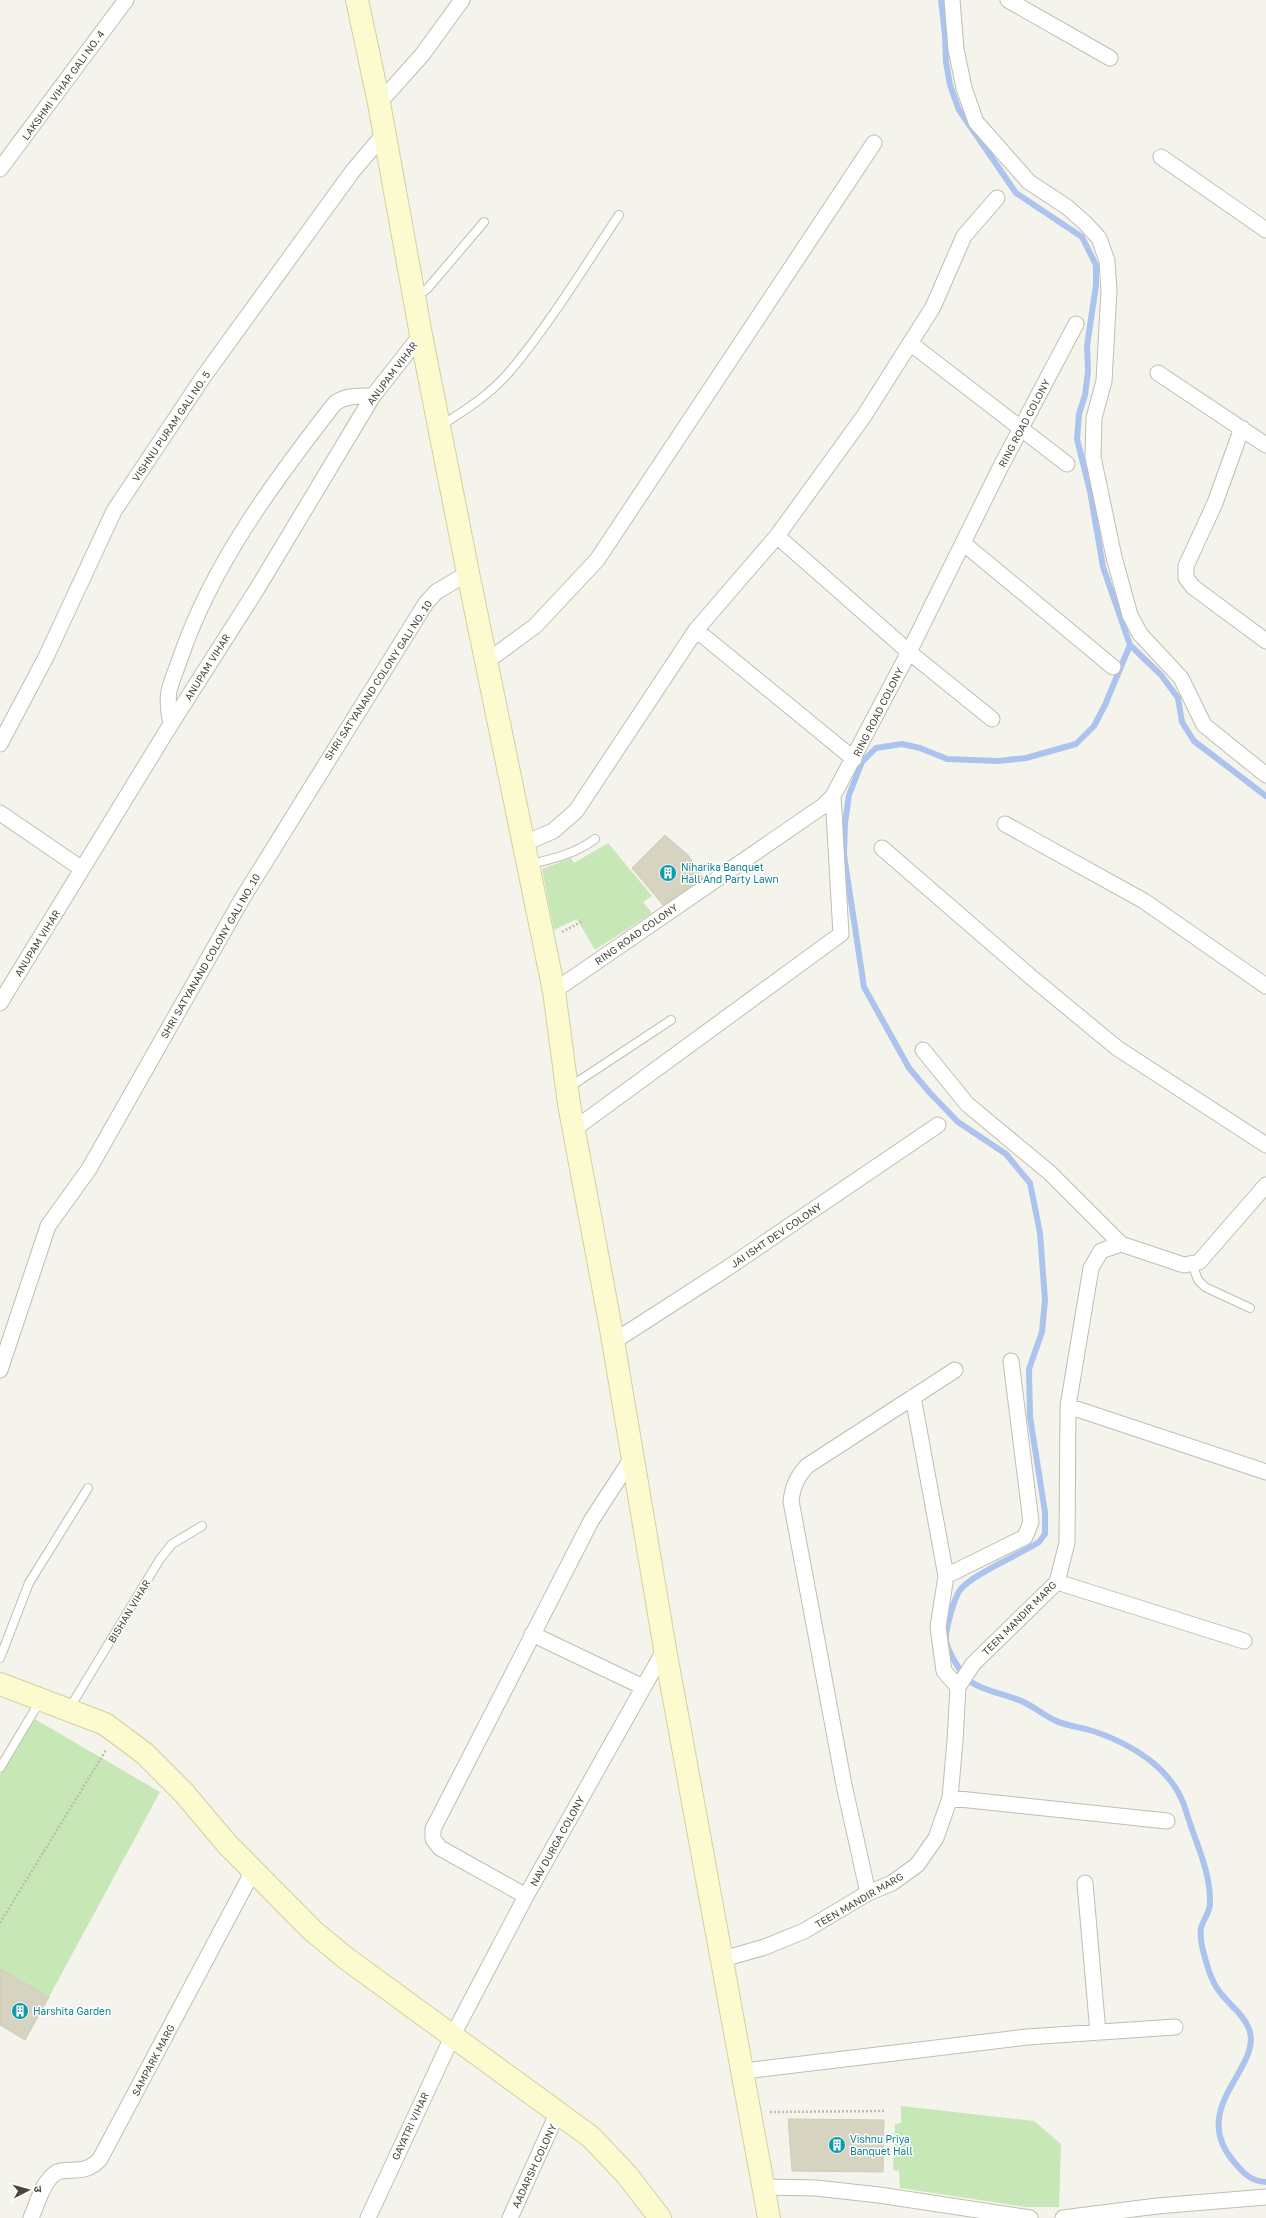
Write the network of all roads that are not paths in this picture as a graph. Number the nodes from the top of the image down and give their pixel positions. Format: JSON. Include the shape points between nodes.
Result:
{"nodes":[{"id":1,"x":126,"y":0,"type":"edge"},
{"id":2,"x":357,"y":0,"type":"edge"},
{"id":3,"x":462,"y":0,"type":"edge"},
{"id":4,"x":952,"y":0,"type":"edge"},
{"id":5,"x":1008,"y":0,"type":"edge"},
{"id":6,"x":1110,"y":58,"type":"dead end"},
{"id":7,"x":379,"y":103,"type":"junction"},
{"id":8,"x":384,"y":134,"type":"junction"},
{"id":9,"x":874,"y":143,"type":"dead end"},
{"id":10,"x":1161,"y":157,"type":"dead end"},
{"id":11,"x":0,"y":169,"type":"edge"},
{"id":12,"x":997,"y":198,"type":"dead end"},
{"id":13,"x":619,"y":216,"type":"dead end"},
{"id":14,"x":484,"y":222,"type":"dead end"},
{"id":15,"x":1266,"y":230,"type":"edge"},
{"id":16,"x":414,"y":299,"type":"junction"},
{"id":17,"x":1076,"y":324,"type":"dead end"},
{"id":18,"x":421,"y":335,"type":"junction"},
{"id":19,"x":910,"y":343,"type":"junction"},
{"id":20,"x":1158,"y":373,"type":"dead end"},
{"id":21,"x":373,"y":396,"type":"junction"},
{"id":22,"x":439,"y":427,"type":"junction"},
{"id":23,"x":1021,"y":428,"type":"junction"},
{"id":24,"x":1242,"y":428,"type":"junction"},
{"id":25,"x":1266,"y":445,"type":"edge"},
{"id":26,"x":1067,"y":464,"type":"dead end"},
{"id":27,"x":777,"y":536,"type":"junction"},
{"id":28,"x":963,"y":543,"type":"junction"},
{"id":29,"x":468,"y":573,"type":"junction"},
{"id":30,"x":696,"y":630,"type":"junction"},
{"id":31,"x":1266,"y":641,"type":"edge"},
{"id":32,"x":909,"y":652,"type":"junction"},
{"id":33,"x":486,"y":662,"type":"junction"},
{"id":34,"x":1112,"y":667,"type":"dead end"},
{"id":35,"x":992,"y":719,"type":"dead end"},
{"id":36,"x":171,"y":724,"type":"junction"},
{"id":37,"x":0,"y":744,"type":"edge"},
{"id":38,"x":854,"y":759,"type":"junction"},
{"id":39,"x":1266,"y":775,"type":"edge"},
{"id":40,"x":833,"y":796,"type":"junction"},
{"id":41,"x":0,"y":813,"type":"edge"},
{"id":42,"x":1005,"y":824,"type":"dead end"},
{"id":43,"x":595,"y":839,"type":"dead end"},
{"id":44,"x":523,"y":844,"type":"junction"},
{"id":45,"x":882,"y":848,"type":"dead end"},
{"id":46,"x":528,"y":866,"type":"junction"},
{"id":47,"x":82,"y":869,"type":"junction"},
{"id":48,"x":1266,"y":986,"type":"edge"},
{"id":49,"x":554,"y":990,"type":"junction"},
{"id":50,"x":0,"y":1003,"type":"edge"},
{"id":51,"x":671,"y":1020,"type":"dead end"},
{"id":52,"x":923,"y":1050,"type":"dead end"},
{"id":53,"x":567,"y":1089,"type":"junction"},
{"id":54,"x":938,"y":1125,"type":"dead end"},
{"id":55,"x":574,"y":1130,"type":"junction"},
{"id":56,"x":1266,"y":1145,"type":"edge"},
{"id":57,"x":1266,"y":1185,"type":"edge"},
{"id":58,"x":1122,"y":1244,"type":"junction"},
{"id":59,"x":1192,"y":1263,"type":"junction"},
{"id":60,"x":1250,"y":1308,"type":"dead end"},
{"id":61,"x":613,"y":1342,"type":"junction"},
{"id":62,"x":1011,"y":1361,"type":"dead end"},
{"id":63,"x":0,"y":1370,"type":"edge"},
{"id":64,"x":955,"y":1370,"type":"dead end"},
{"id":65,"x":914,"y":1397,"type":"junction"},
{"id":66,"x":1068,"y":1406,"type":"junction"},
{"id":67,"x":632,"y":1458,"type":"junction"},
{"id":68,"x":1266,"y":1472,"type":"edge"},
{"id":69,"x":88,"y":1488,"type":"dead end"},
{"id":70,"x":202,"y":1526,"type":"dead end"},
{"id":71,"x":946,"y":1576,"type":"junction"},
{"id":72,"x":1057,"y":1582,"type":"junction"},
{"id":73,"x":532,"y":1634,"type":"junction"},
{"id":74,"x":1244,"y":1640,"type":"dead end"},
{"id":75,"x":664,"y":1649,"type":"junction"},
{"id":76,"x":0,"y":1658,"type":"edge"},
{"id":77,"x":0,"y":1684,"type":"edge"},
{"id":78,"x":959,"y":1684,"type":"junction"},
{"id":79,"x":643,"y":1686,"type":"junction"},
{"id":80,"x":41,"y":1698,"type":"junction"},
{"id":81,"x":69,"y":1709,"type":"junction"},
{"id":82,"x":0,"y":1768,"type":"edge"},
{"id":83,"x":950,"y":1798,"type":"junction"},
{"id":84,"x":1167,"y":1821,"type":"dead end"},
{"id":85,"x":254,"y":1871,"type":"junction"},
{"id":86,"x":1085,"y":1883,"type":"dead end"},
{"id":87,"x":868,"y":1893,"type":"junction"},
{"id":88,"x":526,"y":1896,"type":"junction"},
{"id":89,"x":723,"y":1959,"type":"junction"},
{"id":90,"x":1175,"y":2027,"type":"dead end"},
{"id":91,"x":1098,"y":2033,"type":"junction"},
{"id":92,"x":453,"y":2035,"type":"junction"},
{"id":93,"x":744,"y":2071,"type":"junction"},
{"id":94,"x":557,"y":2114,"type":"junction"},
{"id":95,"x":765,"y":2187,"type":"junction"},
{"id":96,"x":1266,"y":2197,"type":"edge"},
{"id":97,"x":1189,"y":2211,"type":"edge"},
{"id":98,"x":1111,"y":2216,"type":"edge"},
{"id":99,"x":31,"y":2218,"type":"edge"},
{"id":100,"x":368,"y":2218,"type":"edge"},
{"id":101,"x":510,"y":2218,"type":"edge"},
{"id":102,"x":660,"y":2218,"type":"edge"},
{"id":103,"x":769,"y":2218,"type":"edge"},
{"id":104,"x":1030,"y":2218,"type":"edge"},
{"id":105,"x":1062,"y":2218,"type":"edge"}],
"edges":[{"from":1,"to":11,"type":"street","name":"LAKSHMI VIHAR GALI NO. 4"},
{"from":2,"to":7,"type":"street"},
{"from":3,"to":7,"type":"street","via":[[422,55]]},
{"from":4,"to":39,"type":"street","via":[[956,49],[964,88],[976,122],[1029,182],[1068,207],[1085,223],[1099,238],[1107,261],[1109,290],[1104,381],[1094,418],[1093,457],[1114,557],[1130,615],[1140,634],[1181,678],[1204,725]]},
{"from":5,"to":6,"type":"street"},
{"from":7,"to":8,"type":"street"},
{"from":8,"to":16,"type":"street"},
{"from":8,"to":37,"type":"street","name":"VISHNU PURAM GALI NO. 5","via":[[348,178],[213,363],[114,511],[46,658]]},
{"from":9,"to":33,"type":"street","via":[[597,560],[535,626]]},
{"from":10,"to":15,"type":"street"},
{"from":12,"to":19,"type":"street","via":[[964,236],[933,307]]},
{"from":13,"to":22,"type":"lane","via":[[511,371],[473,406]]},
{"from":14,"to":16,"type":"lane","via":[[428,288]]},
{"from":16,"to":18,"type":"street"},
{"from":17,"to":23,"type":"street","name":"RING ROAD COLONY"},
{"from":18,"to":21,"type":"street","name":"ANUPAM VIHAR"},
{"from":18,"to":22,"type":"street"},
{"from":19,"to":23,"type":"street"},
{"from":19,"to":27,"type":"street","via":[[864,416]]},
{"from":20,"to":24,"type":"street"},
{"from":21,"to":36,"type":"street","name":"ANUPAM VIHAR","via":[[257,589]]},
{"from":21,"to":36,"type":"street","via":[[352,396],[335,403],[292,459],[221,568],[193,622],[169,691]]},
{"from":22,"to":29,"type":"street"},
{"from":23,"to":26,"type":"street"},
{"from":23,"to":28,"type":"street","name":"RING ROAD COLONY"},
{"from":24,"to":25,"type":"street"},
{"from":24,"to":31,"type":"street","via":[[1215,504],[1186,566],[1186,578],[1193,587]]},
{"from":27,"to":30,"type":"street"},
{"from":27,"to":32,"type":"street"},
{"from":28,"to":32,"type":"street","name":"RING ROAD COLONY"},
{"from":28,"to":34,"type":"street"},
{"from":29,"to":33,"type":"street"},
{"from":29,"to":63,"type":"street","name":"SHRI SATYANAND COLONY GALI NO. 10","via":[[436,592],[426,603],[242,899],[88,1169],[48,1226]]},
{"from":30,"to":38,"type":"street"},
{"from":30,"to":44,"type":"street","via":[[576,810],[553,831]]},
{"from":32,"to":35,"type":"street"},
{"from":32,"to":38,"type":"street","name":"RING ROAD COLONY"},
{"from":33,"to":44,"type":"street"},
{"from":36,"to":47,"type":"street","name":"ANUPAM VIHAR"},
{"from":38,"to":40,"type":"street","name":"RING ROAD COLONY"},
{"from":40,"to":49,"type":"street","name":"RING ROAD COLONY","via":[[823,806]]},
{"from":40,"to":55,"type":"street","via":[[841,934]]},
{"from":41,"to":47,"type":"street"},
{"from":42,"to":48,"type":"street","via":[[1144,901]]},
{"from":43,"to":46,"type":"lane","via":[[558,858]]},
{"from":44,"to":46,"type":"street"},
{"from":45,"to":56,"type":"street","via":[[1117,1048]]},
{"from":46,"to":49,"type":"street"},
{"from":47,"to":50,"type":"street","name":"ANUPAM VIHAR"},
{"from":49,"to":53,"type":"street"},
{"from":51,"to":53,"type":"lane"},
{"from":52,"to":58,"type":"street","via":[[967,1104],[1050,1174]]},
{"from":53,"to":55,"type":"street"},
{"from":54,"to":61,"type":"street","name":"JAI ISHT DEV COLONY","via":[[726,1270]]},
{"from":55,"to":61,"type":"street"},
{"from":57,"to":59,"type":"street","via":[[1200,1262]]},
{"from":58,"to":59,"type":"street","via":[[1184,1265]]},
{"from":58,"to":66,"type":"street","name":"TEEN MANDIR MARG","via":[[1101,1251],[1091,1268]]},
{"from":59,"to":60,"type":"lane","via":[[1198,1280],[1205,1287]]},
{"from":61,"to":67,"type":"street"},
{"from":62,"to":71,"type":"street","via":[[1031,1522],[1025,1537]]},
{"from":64,"to":65,"type":"street"},
{"from":65,"to":71,"type":"street"},
{"from":65,"to":87,"type":"street","via":[[807,1466],[798,1476],[791,1500],[844,1784]]},
{"from":66,"to":68,"type":"street"},
{"from":66,"to":72,"type":"street","name":"TEEN MANDIR MARG","via":[[1067,1543]]},
{"from":67,"to":73,"type":"street","via":[[592,1521]]},
{"from":67,"to":75,"type":"street"},
{"from":69,"to":76,"type":"lane","via":[[29,1583]]},
{"from":70,"to":81,"type":"lane","name":"BISHAN VIHAR","via":[[172,1544],[160,1559]]},
{"from":71,"to":78,"type":"street","via":[[938,1627],[944,1671]]},
{"from":72,"to":74,"type":"street"},
{"from":72,"to":78,"type":"street","name":"TEEN MANDIR MARG","via":[[974,1664]]},
{"from":73,"to":79,"type":"street"},
{"from":73,"to":88,"type":"street","via":[[433,1828],[433,1839],[440,1848]]},
{"from":75,"to":79,"type":"street","name":"NAV DURGA COLONY"},
{"from":75,"to":89,"type":"street"},
{"from":77,"to":80,"type":"street"},
{"from":78,"to":83,"type":"street","name":"TEEN MANDIR MARG"},
{"from":79,"to":88,"type":"street","name":"NAV DURGA COLONY"},
{"from":80,"to":81,"type":"street"},
{"from":80,"to":82,"type":"lane"},
{"from":81,"to":85,"type":"street","via":[[105,1724],[144,1753]]},
{"from":83,"to":84,"type":"street"},
{"from":83,"to":87,"type":"street","name":"TEEN MANDIR MARG","via":[[936,1838],[917,1865],[892,1883]]},
{"from":85,"to":92,"type":"street","via":[[313,1931],[347,1959]]},
{"from":85,"to":99,"type":"street","name":"SAMPARK MARG","via":[[100,2160],[82,2171],[62,2171],[52,2176]]},
{"from":86,"to":91,"type":"street"},
{"from":87,"to":89,"type":"street","name":"TEEN MANDIR MARG","via":[[804,1931],[765,1947]]},
{"from":88,"to":92,"type":"street","name":"NAV DURGA COLONY"},
{"from":89,"to":93,"type":"street"},
{"from":90,"to":91,"type":"street"},
{"from":91,"to":93,"type":"street","via":[[1027,2037]]},
{"from":92,"to":94,"type":"street"},
{"from":92,"to":100,"type":"street","name":"GAYATRI VIHAR"},
{"from":93,"to":95,"type":"street"},
{"from":94,"to":101,"type":"street","name":"AADARSH COLONY"},
{"from":94,"to":102,"type":"street","via":[[591,2137],[627,2175]]},
{"from":95,"to":103,"type":"street"},
{"from":95,"to":104,"type":"street","via":[[816,2188],[878,2195]]},
{"from":96,"to":97,"type":"street"},
{"from":97,"to":98,"type":"street","via":[[1157,2206]]},
{"from":98,"to":105,"type":"street"}]}
